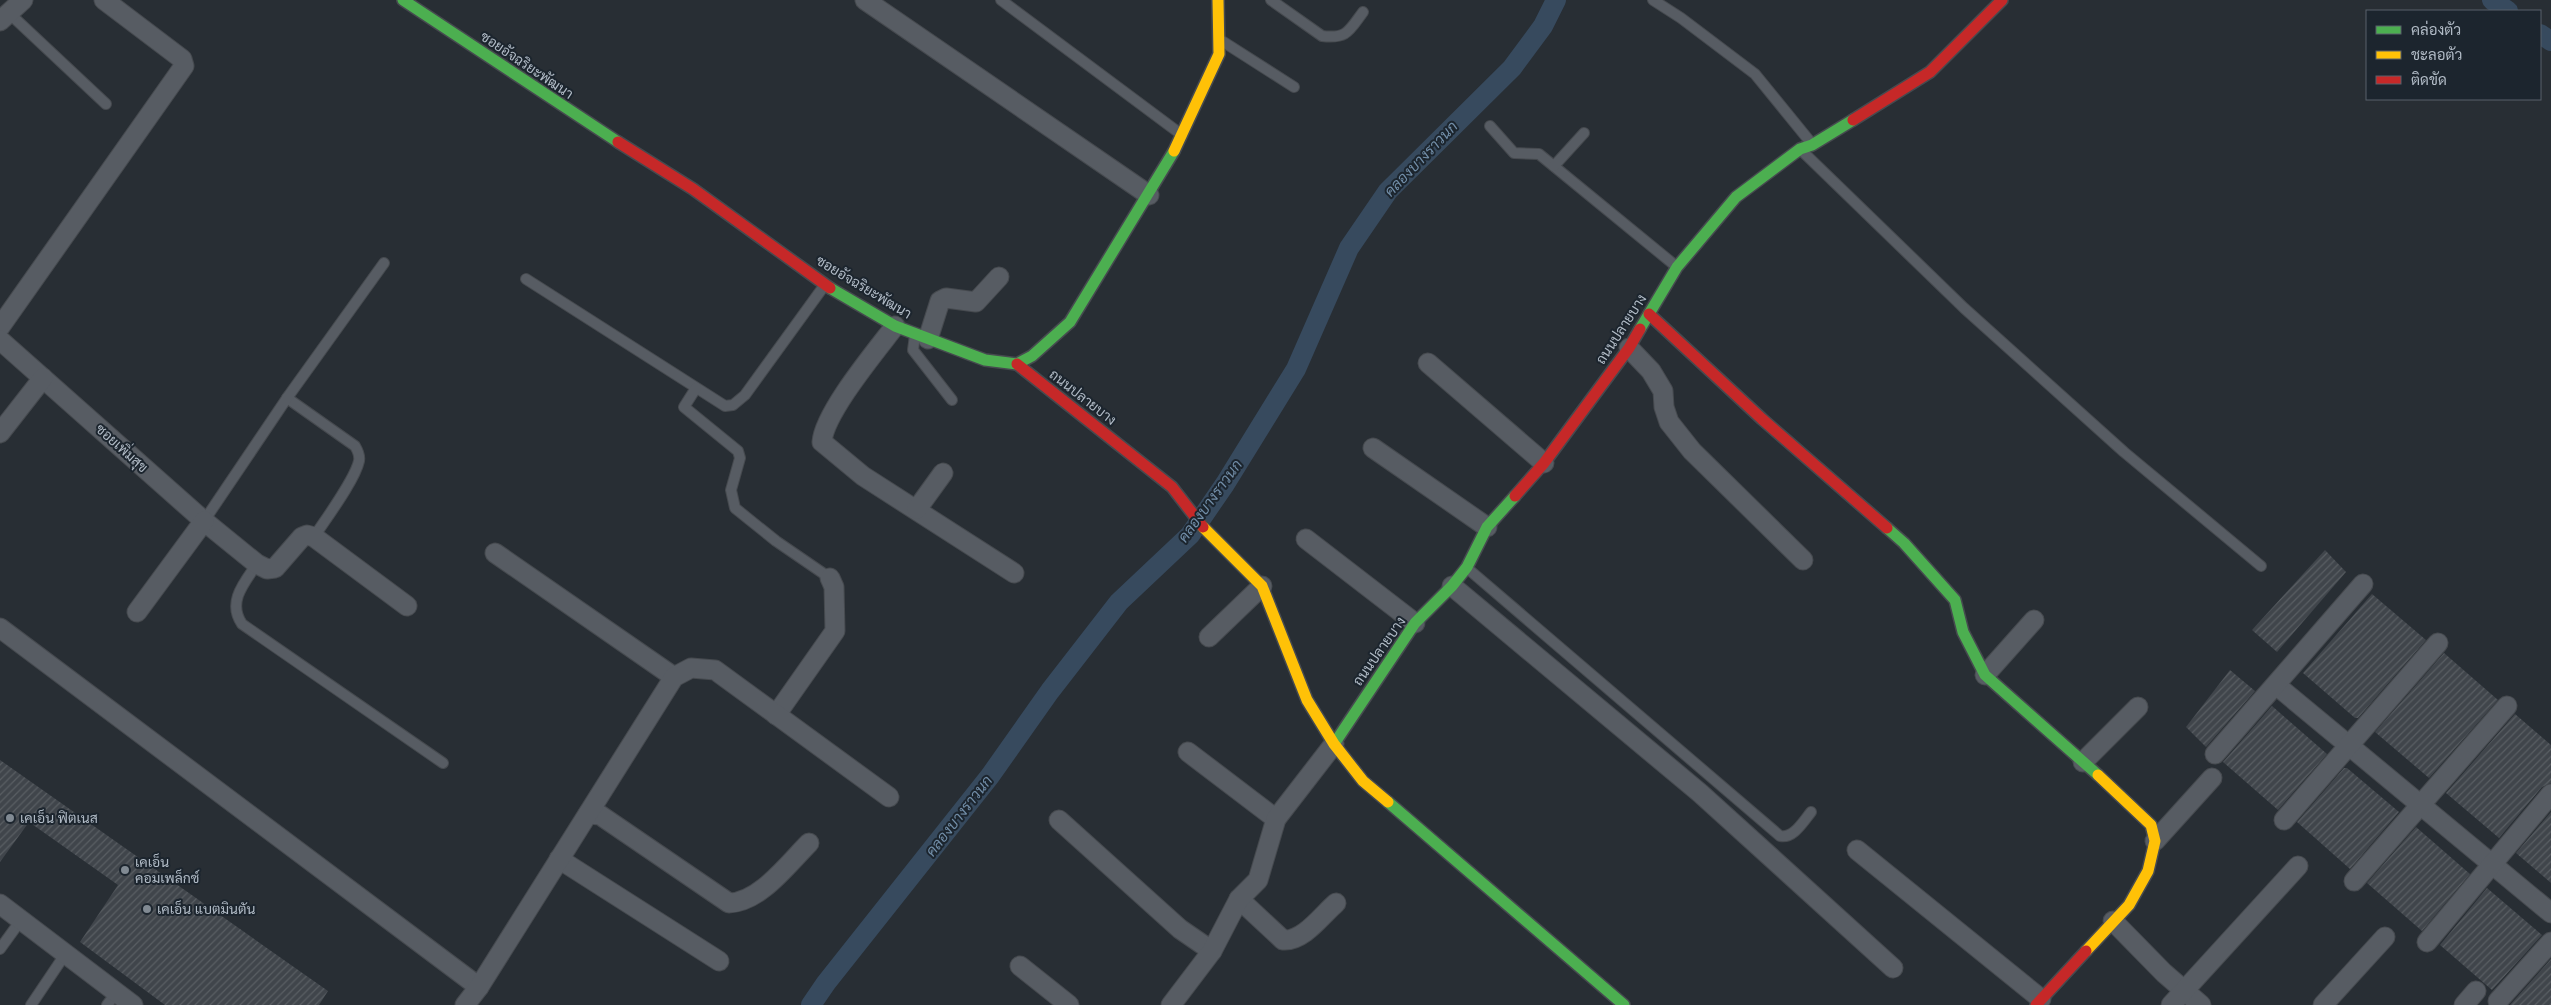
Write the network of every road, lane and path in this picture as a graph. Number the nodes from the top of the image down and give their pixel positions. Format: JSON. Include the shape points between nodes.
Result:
{"nodes":[{"id":1,"x":23,"y":0,"type":"edge"},
{"id":2,"x":104,"y":0,"type":"edge"},
{"id":3,"x":403,"y":0,"type":"edge"},
{"id":4,"x":866,"y":0,"type":"edge"},
{"id":5,"x":1001,"y":0,"type":"edge"},
{"id":6,"x":1218,"y":0,"type":"edge"},
{"id":7,"x":1271,"y":0,"type":"edge"},
{"id":8,"x":1653,"y":0,"type":"edge"},
{"id":9,"x":2002,"y":0,"type":"edge"},
{"id":10,"x":1362,"y":12,"type":"dead end"},
{"id":11,"x":4,"y":17,"type":"edge"},
{"id":12,"x":1219,"y":39,"type":"junction"},
{"id":13,"x":1294,"y":87,"type":"dead end"},
{"id":14,"x":106,"y":104,"type":"dead end"},
{"id":15,"x":1490,"y":126,"type":"dead end"},
{"id":16,"x":1584,"y":133,"type":"dead end"},
{"id":17,"x":1183,"y":136,"type":"junction"},
{"id":18,"x":1812,"y":145,"type":"junction"},
{"id":19,"x":1800,"y":150,"type":"junction"},
{"id":20,"x":1554,"y":166,"type":"junction"},
{"id":21,"x":1149,"y":195,"type":"junction"},
{"id":22,"x":384,"y":263,"type":"dead end"},
{"id":23,"x":1677,"y":267,"type":"junction"},
{"id":24,"x":999,"y":277,"type":"dead end"},
{"id":25,"x":526,"y":279,"type":"dead end"},
{"id":26,"x":826,"y":285,"type":"junction"},
{"id":27,"x":1649,"y":314,"type":"junction"},
{"id":28,"x":894,"y":326,"type":"junction"},
{"id":29,"x":0,"y":327,"type":"edge"},
{"id":30,"x":921,"y":336,"type":"junction"},
{"id":31,"x":0,"y":340,"type":"edge"},
{"id":32,"x":1629,"y":348,"type":"junction"},
{"id":33,"x":1428,"y":363,"type":"dead end"},
{"id":34,"x":1017,"y":364,"type":"junction"},
{"id":35,"x":43,"y":378,"type":"junction"},
{"id":36,"x":696,"y":388,"type":"junction"},
{"id":37,"x":287,"y":398,"type":"junction"},
{"id":38,"x":952,"y":400,"type":"dead end"},
{"id":39,"x":0,"y":433,"type":"edge"},
{"id":40,"x":1373,"y":448,"type":"dead end"},
{"id":41,"x":1544,"y":463,"type":"junction"},
{"id":42,"x":943,"y":473,"type":"dead end"},
{"id":43,"x":917,"y":510,"type":"junction"},
{"id":44,"x":204,"y":521,"type":"junction"},
{"id":45,"x":1487,"y":528,"type":"junction"},
{"id":46,"x":314,"y":537,"type":"junction"},
{"id":47,"x":1306,"y":539,"type":"dead end"},
{"id":48,"x":495,"y":553,"type":"dead end"},
{"id":49,"x":251,"y":560,"type":"junction"},
{"id":50,"x":1803,"y":560,"type":"dead end"},
{"id":51,"x":2261,"y":566,"type":"dead end"},
{"id":52,"x":1467,"y":567,"type":"junction"},
{"id":53,"x":1014,"y":573,"type":"dead end"},
{"id":54,"x":830,"y":578,"type":"joint"},
{"id":55,"x":2363,"y":584,"type":"dead end"},
{"id":56,"x":1262,"y":586,"type":"junction"},
{"id":57,"x":1452,"y":586,"type":"junction"},
{"id":58,"x":407,"y":606,"type":"dead end"},
{"id":59,"x":137,"y":612,"type":"dead end"},
{"id":60,"x":2034,"y":620,"type":"dead end"},
{"id":61,"x":1415,"y":623,"type":"junction"},
{"id":62,"x":0,"y":628,"type":"edge"},
{"id":63,"x":1209,"y":637,"type":"dead end"},
{"id":64,"x":2438,"y":643,"type":"dead end"},
{"id":65,"x":1986,"y":675,"type":"junction"},
{"id":66,"x":674,"y":677,"type":"junction"},
{"id":67,"x":2276,"y":685,"type":"junction"},
{"id":68,"x":2507,"y":706,"type":"dead end"},
{"id":69,"x":2138,"y":707,"type":"dead end"},
{"id":70,"x":776,"y":715,"type":"junction"},
{"id":71,"x":1334,"y":744,"type":"junction"},
{"id":72,"x":2349,"y":745,"type":"junction"},
{"id":73,"x":1188,"y":752,"type":"dead end"},
{"id":74,"x":2216,"y":754,"type":"dead end"},
{"id":75,"x":2083,"y":762,"type":"junction"},
{"id":76,"x":443,"y":763,"type":"dead end"},
{"id":77,"x":2212,"y":778,"type":"dead end"},
{"id":78,"x":2551,"y":794,"type":"edge"},
{"id":79,"x":889,"y":797,"type":"dead end"},
{"id":80,"x":2420,"y":805,"type":"junction"},
{"id":81,"x":1811,"y":812,"type":"dead end"},
{"id":82,"x":588,"y":814,"type":"junction"},
{"id":83,"x":1276,"y":819,"type":"junction"},
{"id":84,"x":1058,"y":820,"type":"dead end"},
{"id":85,"x":2284,"y":820,"type":"dead end"},
{"id":86,"x":2155,"y":841,"type":"junction"},
{"id":87,"x":809,"y":844,"type":"dead end"},
{"id":88,"x":1857,"y":850,"type":"dead end"},
{"id":89,"x":559,"y":859,"type":"junction"},
{"id":90,"x":2492,"y":864,"type":"junction"},
{"id":91,"x":2298,"y":866,"type":"dead end"},
{"id":92,"x":2354,"y":881,"type":"dead end"},
{"id":93,"x":1238,"y":899,"type":"junction"},
{"id":94,"x":1336,"y":903,"type":"dead end"},
{"id":95,"x":0,"y":904,"type":"edge"},
{"id":96,"x":2551,"y":913,"type":"edge"},
{"id":97,"x":21,"y":920,"type":"junction"},
{"id":98,"x":2113,"y":921,"type":"junction"},
{"id":99,"x":2385,"y":937,"type":"dead end"},
{"id":100,"x":2427,"y":942,"type":"dead end"},
{"id":101,"x":2551,"y":942,"type":"edge"},
{"id":102,"x":0,"y":949,"type":"edge"},
{"id":103,"x":1212,"y":951,"type":"junction"},
{"id":104,"x":66,"y":953,"type":"junction"},
{"id":105,"x":719,"y":961,"type":"dead end"},
{"id":106,"x":1020,"y":966,"type":"dead end"},
{"id":107,"x":1893,"y":968,"type":"dead end"},
{"id":108,"x":479,"y":987,"type":"junction"},
{"id":109,"x":2184,"y":990,"type":"junction"},
{"id":110,"x":1603,"y":998,"type":"edge"},
{"id":111,"x":112,"y":999,"type":"edge"},
{"id":112,"x":2498,"y":1001,"type":"dead end"},
{"id":113,"x":1178,"y":1002,"type":"edge"},
{"id":114,"x":2039,"y":1002,"type":"edge"},
{"id":115,"x":31,"y":1005,"type":"edge"},
{"id":116,"x":133,"y":1005,"type":"edge"},
{"id":117,"x":465,"y":1005,"type":"edge"},
{"id":118,"x":1069,"y":1005,"type":"edge"},
{"id":119,"x":1624,"y":1005,"type":"edge"},
{"id":120,"x":2171,"y":1005,"type":"edge"},
{"id":121,"x":2201,"y":1005,"type":"edge"},
{"id":122,"x":2323,"y":1005,"type":"edge"}],
"edges":[{"from":1,"to":11,"type":"street"},
{"from":2,"to":29,"type":"street","via":[[182,58],[184,66]]},
{"from":3,"to":26,"type":"street","name":"ซอยอัจฉริยะพัฒนา","via":[[693,190]]},
{"from":4,"to":21,"type":"street"},
{"from":5,"to":17,"type":"lane"},
{"from":6,"to":12,"type":"street"},
{"from":7,"to":10,"type":"lane","via":[[1322,36],[1348,33]]},
{"from":8,"to":18,"type":"lane","via":[[1755,74]]},
{"from":9,"to":18,"type":"street","name":"ถนนปลายบาง","via":[[1930,72]]},
{"from":11,"to":14,"type":"lane"},
{"from":12,"to":13,"type":"lane"},
{"from":12,"to":17,"type":"street","via":[[1219,54]]},
{"from":15,"to":20,"type":"lane","via":[[1514,153],[1539,154]]},
{"from":16,"to":20,"type":"lane"},
{"from":17,"to":21,"type":"street"},
{"from":18,"to":19,"type":"street","name":"ถนนปลายบาง"},
{"from":19,"to":23,"type":"street","name":"ถนนปลายบาง","via":[[1736,197]]},
{"from":19,"to":51,"type":"lane","via":[[1971,314],[2124,452]]},
{"from":20,"to":23,"type":"lane"},
{"from":21,"to":34,"type":"street","via":[[1070,322],[1032,356]]},
{"from":22,"to":37,"type":"lane"},
{"from":23,"to":27,"type":"street","name":"ถนนปลายบาง"},
{"from":24,"to":30,"type":"street","via":[[976,302],[946,298],[940,301]]},
{"from":25,"to":36,"type":"lane"},
{"from":26,"to":28,"type":"street","name":"ซอยอัจฉริยะพัฒนา"},
{"from":26,"to":36,"type":"lane","via":[[745,395],[725,406]]},
{"from":27,"to":32,"type":"street","name":"ถนนปลายบาง"},
{"from":27,"to":65,"type":"street","via":[[1904,543],[1955,600],[1963,632]]},
{"from":28,"to":30,"type":"street","name":"ซอยอัจฉริยะพัฒนา"},
{"from":28,"to":43,"type":"street","via":[[833,413],[823,432],[822,442],[862,476]]},
{"from":30,"to":34,"type":"street","name":"ซอยอัจฉริยะพัฒนา","via":[[985,360]]},
{"from":30,"to":38,"type":"lane","via":[[913,350]]},
{"from":31,"to":35,"type":"street","name":"ซอยเพิ่มสุข"},
{"from":32,"to":41,"type":"street","name":"ถนนปลายบาง"},
{"from":32,"to":50,"type":"street","via":[[1651,371],[1663,391],[1669,422],[1692,451]]},
{"from":33,"to":41,"type":"street"},
{"from":34,"to":56,"type":"street","name":"ถนนปลายบาง","via":[[1172,487],[1210,535]]},
{"from":35,"to":39,"type":"street"},
{"from":35,"to":44,"type":"street","name":"ซอยเพิ่มสุข"},
{"from":36,"to":54,"type":"lane","via":[[684,407],[738,451],[740,458],[731,490],[735,508]]},
{"from":37,"to":44,"type":"lane"},
{"from":37,"to":46,"type":"lane","via":[[359,452],[359,461],[343,492]]},
{"from":40,"to":45,"type":"street"},
{"from":41,"to":45,"type":"street","name":"ถนนปลายบาง"},
{"from":42,"to":43,"type":"street"},
{"from":43,"to":53,"type":"street"},
{"from":44,"to":49,"type":"street","name":"ซอยเพิ่มสุข"},
{"from":44,"to":59,"type":"street"},
{"from":45,"to":52,"type":"street","name":"ถนนปลายบาง"},
{"from":46,"to":49,"type":"street","via":[[307,535],[302,538],[275,568]]},
{"from":46,"to":58,"type":"street"},
{"from":47,"to":61,"type":"street"},
{"from":48,"to":66,"type":"street"},
{"from":49,"to":76,"type":"lane","via":[[236,598],[236,615],[242,624]]},
{"from":52,"to":57,"type":"street","name":"ถนนปลายบาง"},
{"from":52,"to":81,"type":"lane","via":[[1780,836],[1792,834]]},
{"from":54,"to":70,"type":"street","via":[[834,587],[835,631]]},
{"from":55,"to":67,"type":"street"},
{"from":56,"to":63,"type":"street"},
{"from":56,"to":71,"type":"street","name":"ถนนปลายบาง","via":[[1307,700]]},
{"from":57,"to":61,"type":"street","name":"ถนนปลายบาง"},
{"from":57,"to":107,"type":"street","via":[[1700,793]]},
{"from":60,"to":65,"type":"street"},
{"from":61,"to":71,"type":"street","name":"ถนนปลายบาง"},
{"from":62,"to":108,"type":"street"},
{"from":64,"to":72,"type":"street"},
{"from":65,"to":75,"type":"street"},
{"from":66,"to":70,"type":"street","via":[[691,668],[715,670]]},
{"from":66,"to":82,"type":"street"},
{"from":67,"to":72,"type":"street"},
{"from":67,"to":74,"type":"street"},
{"from":68,"to":80,"type":"street"},
{"from":69,"to":75,"type":"street"},
{"from":70,"to":79,"type":"street"},
{"from":71,"to":83,"type":"street"},
{"from":71,"to":110,"type":"street","name":"ถนนปลายบาง","via":[[1363,781]]},
{"from":72,"to":80,"type":"street"},
{"from":72,"to":85,"type":"street"},
{"from":73,"to":83,"type":"street"},
{"from":75,"to":86,"type":"street","via":[[2151,825]]},
{"from":77,"to":86,"type":"street"},
{"from":78,"to":90,"type":"street"},
{"from":80,"to":90,"type":"street"},
{"from":80,"to":92,"type":"street"},
{"from":82,"to":87,"type":"street","via":[[600,814],[729,904],[755,896]]},
{"from":82,"to":89,"type":"street"},
{"from":83,"to":93,"type":"street","via":[[1258,880]]},
{"from":84,"to":103,"type":"street","via":[[1180,929]]},
{"from":86,"to":98,"type":"street","via":[[2148,871],[2129,905]]},
{"from":88,"to":114,"type":"street"},
{"from":89,"to":105,"type":"street"},
{"from":89,"to":108,"type":"street"},
{"from":90,"to":96,"type":"street"},
{"from":90,"to":100,"type":"street"},
{"from":91,"to":109,"type":"street"},
{"from":93,"to":94,"type":"street","via":[[1283,940],[1300,936]]},
{"from":93,"to":103,"type":"street"},
{"from":95,"to":97,"type":"street"},
{"from":97,"to":102,"type":"lane"},
{"from":97,"to":104,"type":"street"},
{"from":98,"to":109,"type":"street"},
{"from":98,"to":114,"type":"street"},
{"from":99,"to":122,"type":"street"},
{"from":101,"to":112,"type":"street"},
{"from":103,"to":113,"type":"street"},
{"from":104,"to":111,"type":"street"},
{"from":104,"to":115,"type":"lane"},
{"from":106,"to":118,"type":"street"},
{"from":108,"to":117,"type":"street"},
{"from":109,"to":120,"type":"street"},
{"from":109,"to":121,"type":"street"},
{"from":110,"to":119,"type":"street","name":"ถนนปลายบาง"},
{"from":111,"to":116,"type":"street"}]}
